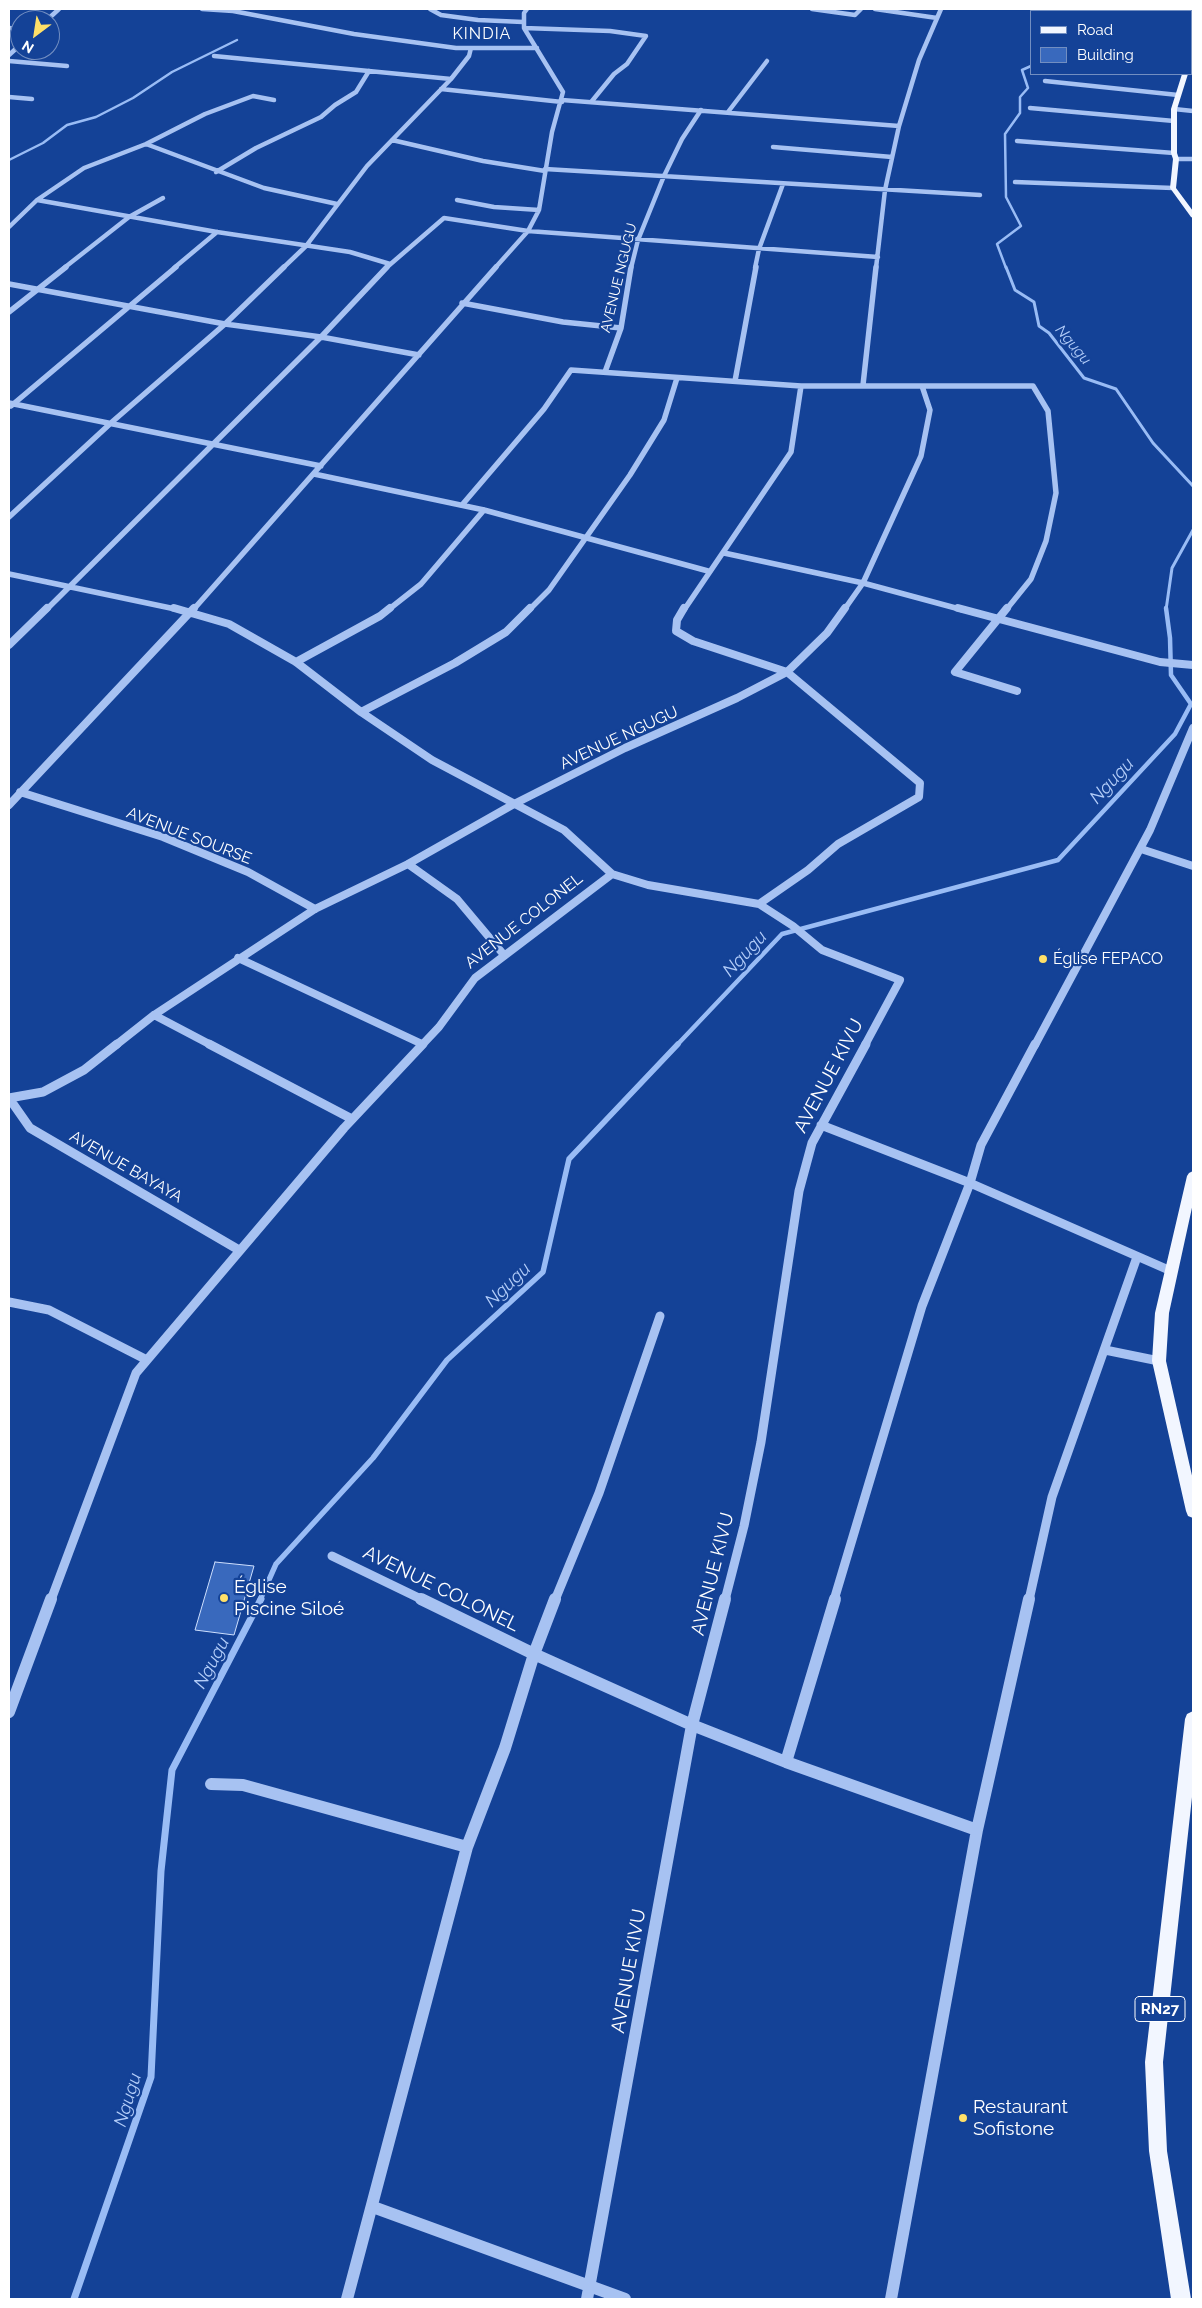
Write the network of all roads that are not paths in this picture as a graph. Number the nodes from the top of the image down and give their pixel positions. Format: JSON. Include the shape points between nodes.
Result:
{"nodes":[{"id":1,"x":202,"y":9,"type":"edge"},
{"id":2,"x":219,"y":9,"type":"edge"},
{"id":3,"x":430,"y":9,"type":"edge"},
{"id":4,"x":527,"y":9,"type":"edge"},
{"id":5,"x":812,"y":9,"type":"edge"},
{"id":6,"x":861,"y":9,"type":"edge"},
{"id":7,"x":875,"y":9,"type":"edge"},
{"id":8,"x":941,"y":9,"type":"edge"},
{"id":9,"x":937,"y":18,"type":"junction"},
{"id":10,"x":523,"y":25,"type":"junction"},
{"id":11,"x":470,"y":48,"type":"junction"},
{"id":12,"x":537,"y":48,"type":"junction"},
{"id":13,"x":214,"y":56,"type":"dead end"},
{"id":14,"x":9,"y":60,"type":"edge"},
{"id":15,"x":767,"y":61,"type":"dead end"},
{"id":16,"x":67,"y":66,"type":"dead end"},
{"id":17,"x":369,"y":70,"type":"junction"},
{"id":18,"x":1184,"y":75,"type":"edge"},
{"id":19,"x":451,"y":78,"type":"junction"},
{"id":20,"x":1045,"y":81,"type":"dead end"},
{"id":21,"x":441,"y":89,"type":"junction"},
{"id":22,"x":1178,"y":95,"type":"junction"},
{"id":23,"x":9,"y":97,"type":"edge"},
{"id":24,"x":32,"y":99,"type":"dead end"},
{"id":25,"x":274,"y":100,"type":"dead end"},
{"id":26,"x":562,"y":101,"type":"junction"},
{"id":27,"x":592,"y":101,"type":"junction"},
{"id":28,"x":1030,"y":108,"type":"dead end"},
{"id":29,"x":1174,"y":109,"type":"junction"},
{"id":30,"x":701,"y":110,"type":"junction"},
{"id":31,"x":1193,"y":111,"type":"edge"},
{"id":32,"x":728,"y":112,"type":"junction"},
{"id":33,"x":1174,"y":121,"type":"junction"},
{"id":34,"x":899,"y":126,"type":"junction"},
{"id":35,"x":392,"y":140,"type":"junction"},
{"id":36,"x":1017,"y":141,"type":"dead end"},
{"id":37,"x":146,"y":144,"type":"junction"},
{"id":38,"x":773,"y":148,"type":"dead end"},
{"id":39,"x":1175,"y":156,"type":"junction"},
{"id":40,"x":892,"y":157,"type":"junction"},
{"id":41,"x":1193,"y":159,"type":"edge"},
{"id":42,"x":545,"y":170,"type":"junction"},
{"id":43,"x":216,"y":172,"type":"junction"},
{"id":44,"x":664,"y":176,"type":"junction"},
{"id":45,"x":1015,"y":182,"type":"dead end"},
{"id":46,"x":784,"y":184,"type":"junction"},
{"id":47,"x":1173,"y":188,"type":"junction"},
{"id":48,"x":885,"y":190,"type":"junction"},
{"id":49,"x":980,"y":195,"type":"dead end"},
{"id":50,"x":163,"y":198,"type":"dead end"},
{"id":51,"x":37,"y":200,"type":"junction"},
{"id":52,"x":457,"y":200,"type":"dead end"},
{"id":53,"x":338,"y":204,"type":"junction"},
{"id":54,"x":539,"y":210,"type":"junction"},
{"id":55,"x":1193,"y":216,"type":"edge"},
{"id":56,"x":130,"y":217,"type":"junction"},
{"id":57,"x":9,"y":227,"type":"edge"},
{"id":58,"x":528,"y":231,"type":"junction"},
{"id":59,"x":217,"y":232,"type":"junction"},
{"id":60,"x":638,"y":240,"type":"junction"},
{"id":61,"x":306,"y":246,"type":"junction"},
{"id":62,"x":759,"y":249,"type":"junction"},
{"id":63,"x":878,"y":257,"type":"junction"},
{"id":64,"x":390,"y":264,"type":"junction"},
{"id":65,"x":9,"y":284,"type":"edge"},
{"id":66,"x":38,"y":289,"type":"junction"},
{"id":67,"x":462,"y":303,"type":"junction"},
{"id":68,"x":131,"y":305,"type":"junction"},
{"id":69,"x":9,"y":312,"type":"edge"},
{"id":70,"x":224,"y":324,"type":"junction"},
{"id":71,"x":621,"y":328,"type":"junction"},
{"id":72,"x":321,"y":337,"type":"junction"},
{"id":73,"x":419,"y":355,"type":"junction"},
{"id":74,"x":571,"y":370,"type":"joint"},
{"id":75,"x":605,"y":372,"type":"junction"},
{"id":76,"x":677,"y":378,"type":"junction"},
{"id":77,"x":735,"y":381,"type":"junction"},
{"id":78,"x":863,"y":385,"type":"junction"},
{"id":79,"x":801,"y":386,"type":"junction"},
{"id":80,"x":922,"y":386,"type":"junction"},
{"id":81,"x":11,"y":405,"type":"edge"},
{"id":82,"x":112,"y":422,"type":"junction"},
{"id":83,"x":214,"y":444,"type":"junction"},
{"id":84,"x":321,"y":466,"type":"junction"},
{"id":85,"x":314,"y":474,"type":"junction"},
{"id":86,"x":462,"y":505,"type":"junction"},
{"id":87,"x":484,"y":510,"type":"junction"},
{"id":88,"x":9,"y":517,"type":"edge"},
{"id":89,"x":588,"y":537,"type":"junction"},
{"id":90,"x":724,"y":553,"type":"junction"},
{"id":91,"x":708,"y":571,"type":"junction"},
{"id":92,"x":9,"y":574,"type":"edge"},
{"id":93,"x":863,"y":583,"type":"junction"},
{"id":94,"x":67,"y":586,"type":"junction"},
{"id":95,"x":191,"y":612,"type":"junction"},
{"id":96,"x":1000,"y":618,"type":"junction"},
{"id":97,"x":9,"y":645,"type":"edge"},
{"id":98,"x":296,"y":662,"type":"junction"},
{"id":99,"x":1160,"y":662,"type":"joint"},
{"id":100,"x":1182,"y":664,"type":"joint"},
{"id":101,"x":1193,"y":665,"type":"edge"},
{"id":102,"x":787,"y":672,"type":"junction"},
{"id":103,"x":1017,"y":690,"type":"dead end"},
{"id":104,"x":361,"y":712,"type":"junction"},
{"id":105,"x":1193,"y":728,"type":"edge"},
{"id":106,"x":20,"y":792,"type":"junction"},
{"id":107,"x":9,"y":804,"type":"edge"},
{"id":108,"x":514,"y":804,"type":"junction"},
{"id":109,"x":1141,"y":849,"type":"junction"},
{"id":110,"x":408,"y":864,"type":"junction"},
{"id":111,"x":1193,"y":866,"type":"edge"},
{"id":112,"x":612,"y":874,"type":"junction"},
{"id":113,"x":759,"y":904,"type":"junction"},
{"id":114,"x":315,"y":908,"type":"junction"},
{"id":115,"x":793,"y":926,"type":"joint"},
{"id":116,"x":504,"y":955,"type":"junction"},
{"id":117,"x":238,"y":958,"type":"junction"},
{"id":118,"x":154,"y":1015,"type":"junction"},
{"id":119,"x":422,"y":1044,"type":"junction"},
{"id":120,"x":9,"y":1098,"type":"edge"},
{"id":121,"x":352,"y":1119,"type":"junction"},
{"id":122,"x":820,"y":1126,"type":"junction"},
{"id":123,"x":1193,"y":1176,"type":"edge"},
{"id":124,"x":970,"y":1183,"type":"junction"},
{"id":125,"x":239,"y":1250,"type":"junction"},
{"id":126,"x":1137,"y":1256,"type":"junction"},
{"id":127,"x":1171,"y":1271,"type":"junction"},
{"id":128,"x":9,"y":1302,"type":"edge"},
{"id":129,"x":660,"y":1316,"type":"dead end"},
{"id":130,"x":1105,"y":1350,"type":"junction"},
{"id":131,"x":147,"y":1360,"type":"junction"},
{"id":132,"x":1159,"y":1361,"type":"junction"},
{"id":133,"x":1193,"y":1511,"type":"edge"},
{"id":134,"x":332,"y":1556,"type":"dead end"},
{"id":135,"x":534,"y":1654,"type":"junction"},
{"id":136,"x":9,"y":1712,"type":"edge"},
{"id":137,"x":1193,"y":1719,"type":"edge"},
{"id":138,"x":692,"y":1725,"type":"junction"},
{"id":139,"x":786,"y":1762,"type":"junction"},
{"id":140,"x":211,"y":1784,"type":"dead end"},
{"id":141,"x":977,"y":1830,"type":"junction"},
{"id":142,"x":467,"y":1847,"type":"junction"},
{"id":143,"x":373,"y":2208,"type":"junction"},
{"id":144,"x":588,"y":2293,"type":"edge"},
{"id":145,"x":347,"y":2299,"type":"edge"},
{"id":146,"x":625,"y":2299,"type":"edge"},
{"id":147,"x":891,"y":2299,"type":"edge"},
{"id":148,"x":1181,"y":2299,"type":"edge"}],
"edges":[{"from":1,"to":2,"type":"street"},
{"from":2,"to":11,"type":"street","via":[[354,34]]},
{"from":3,"to":10,"type":"street","via":[[441,15]]},
{"from":4,"to":10,"type":"street"},
{"from":5,"to":6,"type":"street","via":[[855,15]]},
{"from":7,"to":9,"type":"street"},
{"from":8,"to":9,"type":"street"},
{"from":9,"to":34,"type":"street","via":[[919,60]]},
{"from":10,"to":12,"type":"street"},
{"from":10,"to":27,"type":"street","via":[[646,36],[627,64],[614,74]]},
{"from":11,"to":12,"type":"street"},
{"from":11,"to":19,"type":"street","via":[[469,56]]},
{"from":12,"to":26,"type":"street","via":[[563,92]]},
{"from":13,"to":17,"type":"street"},
{"from":14,"to":16,"type":"street"},
{"from":15,"to":32,"type":"street"},
{"from":17,"to":19,"type":"street"},
{"from":17,"to":43,"type":"street","via":[[356,92],[321,117],[256,148]]},
{"from":18,"to":22,"type":"main road"},
{"from":19,"to":21,"type":"street"},
{"from":20,"to":22,"type":"street"},
{"from":21,"to":26,"type":"street"},
{"from":21,"to":35,"type":"street"},
{"from":22,"to":29,"type":"main road"},
{"from":23,"to":24,"type":"street"},
{"from":25,"to":37,"type":"street","via":[[253,96],[205,114]]},
{"from":26,"to":27,"type":"street"},
{"from":26,"to":42,"type":"street"},
{"from":27,"to":30,"type":"street"},
{"from":28,"to":33,"type":"street"},
{"from":29,"to":31,"type":"street"},
{"from":29,"to":33,"type":"main road"},
{"from":30,"to":32,"type":"street"},
{"from":30,"to":44,"type":"street","name":"AVENUE NGUGU"},
{"from":32,"to":34,"type":"street"},
{"from":33,"to":39,"type":"main road"},
{"from":34,"to":40,"type":"street"},
{"from":35,"to":42,"type":"street","via":[[483,161]]},
{"from":35,"to":53,"type":"street"},
{"from":36,"to":39,"type":"street"},
{"from":37,"to":43,"type":"street"},
{"from":37,"to":51,"type":"street","via":[[84,168]]},
{"from":38,"to":40,"type":"street"},
{"from":39,"to":41,"type":"street"},
{"from":39,"to":47,"type":"main road"},
{"from":40,"to":48,"type":"street"},
{"from":42,"to":44,"type":"street"},
{"from":42,"to":54,"type":"street"},
{"from":43,"to":53,"type":"street","via":[[264,188]]},
{"from":44,"to":46,"type":"street"},
{"from":44,"to":60,"type":"street","name":"AVENUE NGUGU"},
{"from":45,"to":47,"type":"street"},
{"from":46,"to":48,"type":"street"},
{"from":46,"to":62,"type":"street"},
{"from":47,"to":55,"type":"main road"},
{"from":48,"to":49,"type":"street"},
{"from":48,"to":63,"type":"street"},
{"from":50,"to":56,"type":"street"},
{"from":51,"to":56,"type":"street"},
{"from":51,"to":57,"type":"street"},
{"from":52,"to":54,"type":"street"},
{"from":53,"to":61,"type":"street"},
{"from":54,"to":58,"type":"street"},
{"from":56,"to":59,"type":"street"},
{"from":56,"to":66,"type":"street"},
{"from":58,"to":60,"type":"street"},
{"from":58,"to":64,"type":"street","via":[[444,218]]},
{"from":58,"to":67,"type":"street"},
{"from":59,"to":61,"type":"street"},
{"from":59,"to":68,"type":"street"},
{"from":60,"to":62,"type":"street"},
{"from":60,"to":71,"type":"street","name":"AVENUE NGUGU"},
{"from":61,"to":64,"type":"street","via":[[350,252]]},
{"from":61,"to":70,"type":"street"},
{"from":62,"to":63,"type":"street"},
{"from":62,"to":77,"type":"street"},
{"from":63,"to":78,"type":"street"},
{"from":64,"to":72,"type":"street"},
{"from":65,"to":66,"type":"street"},
{"from":66,"to":68,"type":"street"},
{"from":66,"to":69,"type":"street"},
{"from":67,"to":71,"type":"street","via":[[563,322]]},
{"from":67,"to":73,"type":"street"},
{"from":68,"to":70,"type":"street"},
{"from":68,"to":81,"type":"street"},
{"from":70,"to":72,"type":"street"},
{"from":70,"to":82,"type":"street"},
{"from":71,"to":75,"type":"street","name":"AVENUE NGUGU"},
{"from":72,"to":73,"type":"street"},
{"from":72,"to":83,"type":"street"},
{"from":73,"to":84,"type":"street"},
{"from":74,"to":75,"type":"street"},
{"from":74,"to":86,"type":"street","via":[[544,409]]},
{"from":75,"to":76,"type":"street"},
{"from":76,"to":77,"type":"street"},
{"from":76,"to":89,"type":"street","via":[[664,420]]},
{"from":77,"to":79,"type":"street"},
{"from":78,"to":79,"type":"street"},
{"from":78,"to":80,"type":"street"},
{"from":79,"to":90,"type":"street","via":[[791,452]]},
{"from":80,"to":93,"type":"street","via":[[930,410],[921,456]]},
{"from":80,"to":96,"type":"street","via":[[1033,386],[1048,411],[1056,492],[1046,541],[1030,579]]},
{"from":81,"to":82,"type":"street"},
{"from":82,"to":83,"type":"street"},
{"from":82,"to":88,"type":"street"},
{"from":83,"to":84,"type":"street"},
{"from":83,"to":94,"type":"street"},
{"from":84,"to":85,"type":"street"},
{"from":85,"to":86,"type":"street"},
{"from":85,"to":95,"type":"street"},
{"from":86,"to":87,"type":"street"},
{"from":87,"to":89,"type":"street"},
{"from":87,"to":98,"type":"street","via":[[421,584],[380,616]]},
{"from":89,"to":91,"type":"street"},
{"from":89,"to":104,"type":"street","via":[[549,590],[506,632],[455,663]]},
{"from":90,"to":91,"type":"street"},
{"from":90,"to":93,"type":"street"},
{"from":91,"to":102,"type":"street","via":[[677,620],[676,631],[693,641]]},
{"from":92,"to":94,"type":"street"},
{"from":93,"to":96,"type":"street"},
{"from":93,"to":102,"type":"street","via":[[827,633]]},
{"from":94,"to":95,"type":"street"},
{"from":94,"to":97,"type":"street"},
{"from":95,"to":98,"type":"street","via":[[229,624]]},
{"from":95,"to":106,"type":"street"},
{"from":96,"to":99,"type":"street"},
{"from":96,"to":103,"type":"street","via":[[955,672]]},
{"from":98,"to":104,"type":"street"},
{"from":99,"to":100,"type":"street"},
{"from":100,"to":101,"type":"street"},
{"from":102,"to":108,"type":"street","name":"AVENUE NGUGU"},
{"from":102,"to":113,"type":"street","via":[[920,783],[919,797],[838,844],[808,870]]},
{"from":104,"to":108,"type":"street","via":[[432,760]]},
{"from":105,"to":109,"type":"street"},
{"from":106,"to":107,"type":"street"},
{"from":106,"to":114,"type":"street","name":"AVENUE SOURSE","via":[[163,836],[248,872]]},
{"from":108,"to":110,"type":"street","name":"AVENUE NGUGU"},
{"from":108,"to":112,"type":"street","via":[[564,830]]},
{"from":109,"to":111,"type":"street"},
{"from":109,"to":124,"type":"street","via":[[981,1145]]},
{"from":110,"to":114,"type":"street","name":"AVENUE NGUGU"},
{"from":110,"to":116,"type":"street","via":[[457,899]]},
{"from":112,"to":113,"type":"street","via":[[648,885]]},
{"from":112,"to":116,"type":"street","name":"AVENUE COLONEL"},
{"from":113,"to":115,"type":"street"},
{"from":114,"to":117,"type":"street","name":"AVENUE NGUGU"},
{"from":115,"to":122,"type":"street","name":"AVENUE KIVU","via":[[822,950],[900,980]]},
{"from":116,"to":119,"type":"street","name":"AVENUE COLONEL","via":[[475,978],[439,1027]]},
{"from":117,"to":118,"type":"street","name":"AVENUE NGUGU"},
{"from":117,"to":119,"type":"street"},
{"from":118,"to":120,"type":"street","name":"AVENUE NGUGU","via":[[84,1070],[43,1092]]},
{"from":118,"to":121,"type":"street"},
{"from":119,"to":121,"type":"street","name":"AVENUE COLONEL"},
{"from":120,"to":125,"type":"street","name":"AVENUE BAYAYA","via":[[30,1128]]},
{"from":121,"to":125,"type":"street","name":"AVENUE COLONEL"},
{"from":122,"to":124,"type":"street"},
{"from":122,"to":138,"type":"street","name":"AVENUE KIVU","via":[[799,1191],[761,1442],[744,1526]]},
{"from":123,"to":127,"type":"main road"},
{"from":124,"to":126,"type":"street"},
{"from":124,"to":139,"type":"street","via":[[922,1306]]},
{"from":125,"to":131,"type":"street","name":"AVENUE COLONEL"},
{"from":126,"to":127,"type":"street"},
{"from":126,"to":130,"type":"street"},
{"from":127,"to":132,"type":"main road","via":[[1162,1313]]},
{"from":128,"to":131,"type":"street","via":[[49,1310]]},
{"from":129,"to":135,"type":"street","via":[[599,1493]]},
{"from":130,"to":132,"type":"street"},
{"from":130,"to":141,"type":"street","via":[[1052,1497]]},
{"from":131,"to":136,"type":"street","name":"AVENUE COLONEL","via":[[136,1373]]},
{"from":132,"to":133,"type":"main road"},
{"from":134,"to":135,"type":"street","name":"AVENUE COLONEL"},
{"from":135,"to":138,"type":"street"},
{"from":135,"to":142,"type":"street"},
{"from":137,"to":148,"type":"main road","number":"RN27","via":[[1154,2062],[1158,2151]]},
{"from":138,"to":139,"type":"street"},
{"from":138,"to":144,"type":"street","name":"AVENUE KIVU"},
{"from":139,"to":141,"type":"street"},
{"from":140,"to":142,"type":"street","via":[[243,1785]]},
{"from":141,"to":147,"type":"street"},
{"from":142,"to":143,"type":"street"},
{"from":143,"to":144,"type":"street"},
{"from":143,"to":145,"type":"street"},
{"from":144,"to":146,"type":"street"}]}
